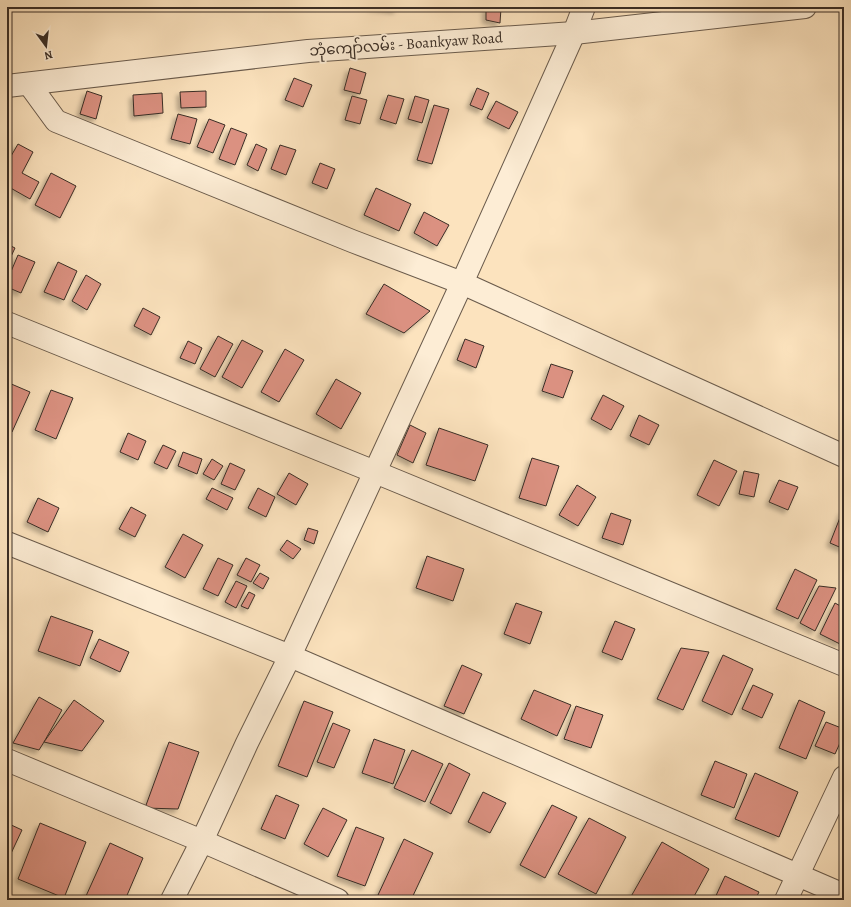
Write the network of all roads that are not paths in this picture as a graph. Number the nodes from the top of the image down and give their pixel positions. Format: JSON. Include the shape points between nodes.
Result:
{"nodes":[{"id":1,"x":584,"y":7,"type":"edge"},
{"id":2,"x":805,"y":7,"type":"edge"},
{"id":3,"x":574,"y":33,"type":"junction"},
{"id":4,"x":29,"y":84,"type":"junction"},
{"id":5,"x":7,"y":86,"type":"edge"},
{"id":6,"x":462,"y":283,"type":"junction"},
{"id":7,"x":7,"y":323,"type":"edge"},
{"id":8,"x":844,"y":456,"type":"edge"},
{"id":9,"x":375,"y":472,"type":"junction"},
{"id":10,"x":7,"y":543,"type":"edge"},
{"id":11,"x":290,"y":656,"type":"junction"},
{"id":12,"x":844,"y":665,"type":"edge"},
{"id":13,"x":7,"y":760,"type":"edge"},
{"id":14,"x":844,"y":777,"type":"edge"},
{"id":15,"x":202,"y":840,"type":"junction"},
{"id":16,"x":798,"y":876,"type":"junction"},
{"id":17,"x":844,"y":895,"type":"edge"},
{"id":18,"x":172,"y":900,"type":"edge"},
{"id":19,"x":338,"y":900,"type":"edge"},
{"id":20,"x":786,"y":900,"type":"edge"}],
"edges":[{"from":1,"to":3,"type":"street"},
{"from":2,"to":3,"type":"street","name":"ဘုံကျော်လမ်း - Boankyaw Road"},
{"from":3,"to":4,"type":"street","name":"ဘုံကျော်လမ်း - Boankyaw Road","via":[[308,51]]},
{"from":3,"to":6,"type":"street"},
{"from":4,"to":5,"type":"street","name":"ဘုံကျော်လမ်း - Boankyaw Road"},
{"from":4,"to":6,"type":"street","via":[[56,120],[352,241]]},
{"from":6,"to":8,"type":"street"},
{"from":6,"to":9,"type":"street"},
{"from":7,"to":9,"type":"street"},
{"from":9,"to":11,"type":"street"},
{"from":9,"to":12,"type":"street"},
{"from":10,"to":11,"type":"street"},
{"from":11,"to":15,"type":"street"},
{"from":11,"to":16,"type":"street"},
{"from":13,"to":15,"type":"street"},
{"from":14,"to":16,"type":"street"},
{"from":15,"to":18,"type":"street"},
{"from":15,"to":19,"type":"street"},
{"from":16,"to":17,"type":"street"},
{"from":16,"to":20,"type":"street"}]}
